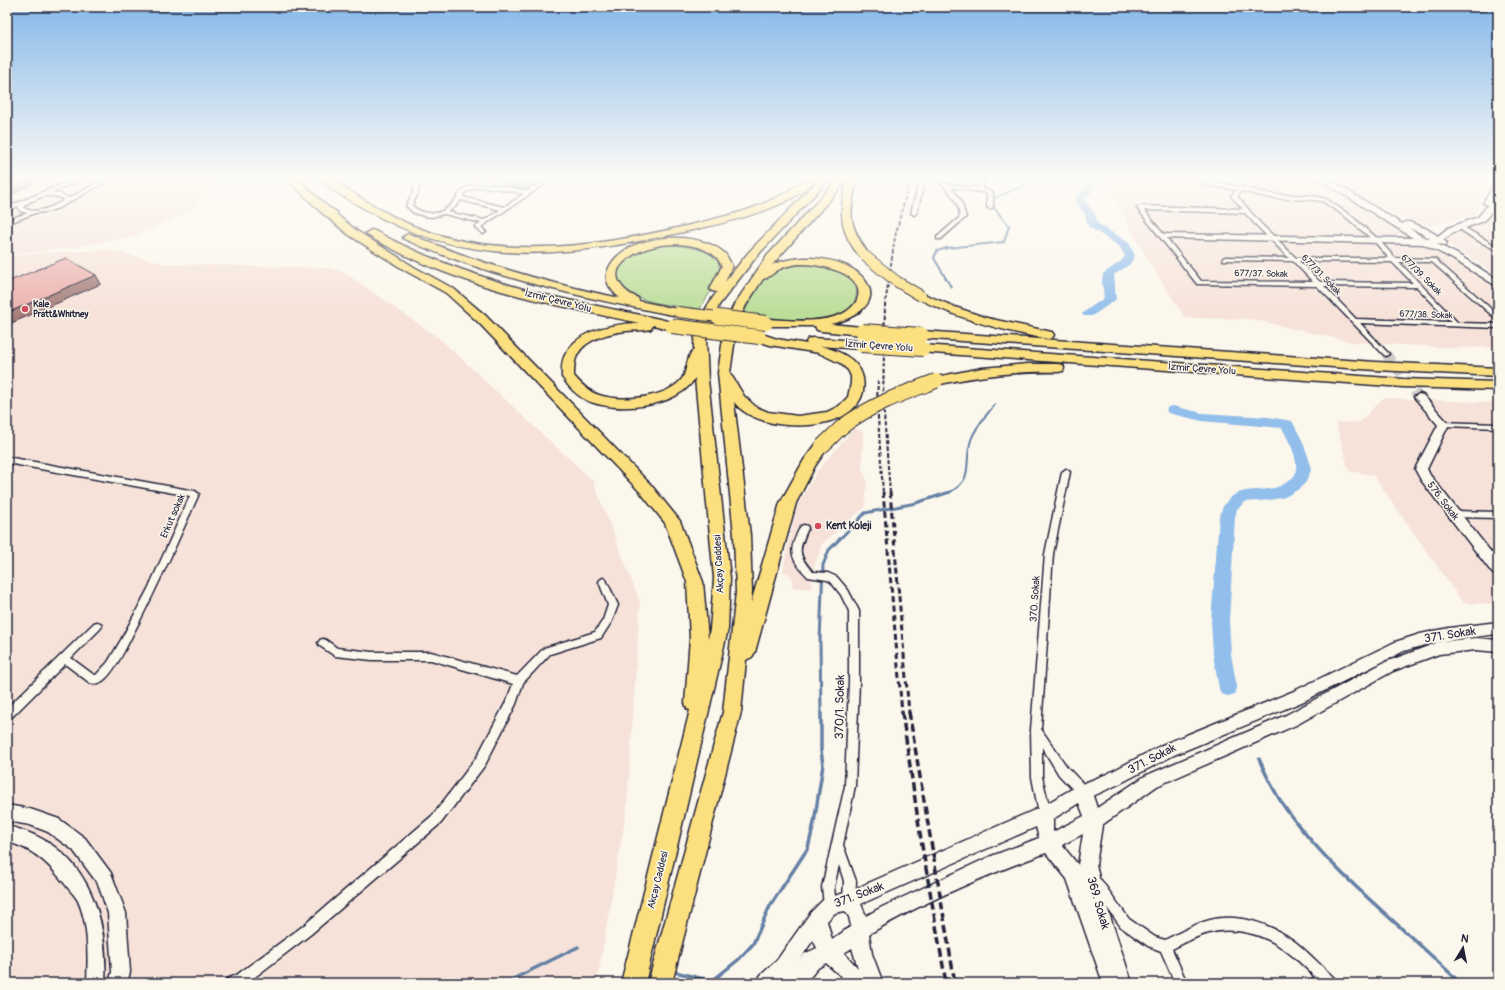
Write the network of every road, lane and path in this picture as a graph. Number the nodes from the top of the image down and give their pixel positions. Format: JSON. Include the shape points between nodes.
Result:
{"nodes":[{"id":1,"x":344,"y":225,"type":"edge"},
{"id":2,"x":355,"y":225,"type":"edge"},
{"id":3,"x":384,"y":225,"type":"edge"},
{"id":4,"x":406,"y":225,"type":"edge"},
{"id":5,"x":480,"y":225,"type":"edge"},
{"id":6,"x":699,"y":225,"type":"edge"},
{"id":7,"x":780,"y":225,"type":"edge"},
{"id":8,"x":801,"y":225,"type":"edge"},
{"id":9,"x":847,"y":225,"type":"edge"},
{"id":10,"x":954,"y":225,"type":"edge"},
{"id":11,"x":1154,"y":225,"type":"edge"},
{"id":12,"x":1260,"y":225,"type":"edge"},
{"id":13,"x":1359,"y":225,"type":"edge"},
{"id":14,"x":1398,"y":225,"type":"edge"},
{"id":15,"x":1410,"y":225,"type":"edge"},
{"id":16,"x":1452,"y":225,"type":"edge"},
{"id":17,"x":1465,"y":225,"type":"edge"},
{"id":18,"x":1460,"y":227,"type":"junction"},
{"id":19,"x":1424,"y":231,"type":"junction"},
{"id":20,"x":484,"y":232,"type":"dead end"},
{"id":21,"x":1411,"y":233,"type":"junction"},
{"id":22,"x":1163,"y":236,"type":"junction"},
{"id":23,"x":939,"y":238,"type":"dead end"},
{"id":24,"x":1271,"y":238,"type":"junction"},
{"id":25,"x":1376,"y":240,"type":"junction"},
{"id":26,"x":1403,"y":240,"type":"junction"},
{"id":27,"x":1439,"y":240,"type":"junction"},
{"id":28,"x":1498,"y":240,"type":"edge"},
{"id":29,"x":1429,"y":243,"type":"junction"},
{"id":30,"x":1487,"y":243,"type":"junction"},
{"id":31,"x":1498,"y":249,"type":"edge"},
{"id":32,"x":1225,"y":259,"type":"dead end"},
{"id":33,"x":1294,"y":259,"type":"junction"},
{"id":34,"x":1393,"y":260,"type":"junction"},
{"id":35,"x":1498,"y":278,"type":"edge"},
{"id":36,"x":1318,"y":284,"type":"junction"},
{"id":37,"x":1498,"y":284,"type":"edge"},
{"id":38,"x":1418,"y":285,"type":"junction"},
{"id":39,"x":713,"y":305,"type":"junction"},
{"id":40,"x":740,"y":305,"type":"junction"},
{"id":41,"x":678,"y":312,"type":"junction"},
{"id":42,"x":1498,"y":318,"type":"edge"},
{"id":43,"x":1354,"y":321,"type":"junction"},
{"id":44,"x":766,"y":323,"type":"junction"},
{"id":45,"x":1457,"y":324,"type":"junction"},
{"id":46,"x":672,"y":326,"type":"junction"},
{"id":47,"x":1498,"y":326,"type":"edge"},
{"id":48,"x":759,"y":337,"type":"junction"},
{"id":49,"x":700,"y":340,"type":"junction"},
{"id":50,"x":1197,"y":354,"type":"junction"},
{"id":51,"x":1386,"y":354,"type":"tunnel mouth"},
{"id":52,"x":1498,"y":372,"type":"edge"},
{"id":53,"x":724,"y":373,"type":"junction"},
{"id":54,"x":1345,"y":379,"type":"junction"},
{"id":55,"x":1498,"y":386,"type":"edge"},
{"id":56,"x":1419,"y":397,"type":"tunnel mouth"},
{"id":57,"x":1444,"y":424,"type":"junction"},
{"id":58,"x":1498,"y":426,"type":"edge"},
{"id":59,"x":7,"y":460,"type":"edge"},
{"id":60,"x":1066,"y":472,"type":"dead end"},
{"id":61,"x":1452,"y":514,"type":"junction"},
{"id":62,"x":1498,"y":515,"type":"edge"},
{"id":63,"x":804,"y":528,"type":"dead end"},
{"id":64,"x":1497,"y":568,"type":"edge"},
{"id":65,"x":603,"y":582,"type":"dead end"},
{"id":66,"x":97,"y":626,"type":"dead end"},
{"id":67,"x":1498,"y":628,"type":"edge"},
{"id":68,"x":323,"y":643,"type":"dead end"},
{"id":69,"x":1498,"y":646,"type":"edge"},
{"id":70,"x":65,"y":659,"type":"junction"},
{"id":71,"x":519,"y":681,"type":"junction"},
{"id":72,"x":735,"y":689,"type":"junction"},
{"id":73,"x":7,"y":715,"type":"edge"},
{"id":74,"x":1036,"y":730,"type":"junction"},
{"id":75,"x":691,"y":745,"type":"junction"},
{"id":76,"x":1083,"y":792,"type":"junction"},
{"id":77,"x":7,"y":813,"type":"edge"},
{"id":78,"x":1045,"y":814,"type":"junction"},
{"id":79,"x":1094,"y":820,"type":"junction"},
{"id":80,"x":7,"y":834,"type":"edge"},
{"id":81,"x":1049,"y":843,"type":"junction"},
{"id":82,"x":838,"y":846,"type":"junction"},
{"id":83,"x":1090,"y":876,"type":"junction"},
{"id":84,"x":848,"y":901,"type":"junction"},
{"id":85,"x":830,"y":905,"type":"junction"},
{"id":86,"x":817,"y":918,"type":"junction"},
{"id":87,"x":861,"y":929,"type":"junction"},
{"id":88,"x":1165,"y":946,"type":"junction"},
{"id":89,"x":828,"y":952,"type":"junction"},
{"id":90,"x":663,"y":977,"type":"edge"},
{"id":91,"x":1324,"y":981,"type":"edge"},
{"id":92,"x":96,"y":983,"type":"edge"},
{"id":93,"x":118,"y":983,"type":"edge"},
{"id":94,"x":231,"y":983,"type":"edge"},
{"id":95,"x":633,"y":983,"type":"edge"},
{"id":96,"x":767,"y":983,"type":"edge"},
{"id":97,"x":793,"y":983,"type":"edge"},
{"id":98,"x":857,"y":983,"type":"edge"},
{"id":99,"x":874,"y":983,"type":"edge"},
{"id":100,"x":1112,"y":983,"type":"edge"},
{"id":101,"x":1123,"y":983,"type":"edge"},
{"id":102,"x":1181,"y":983,"type":"edge"}],
"edges":[{"from":1,"to":75,"type":"highway","via":[[450,291],[477,315],[646,489],[672,521],[695,582],[699,638]]},
{"from":2,"to":46,"type":"highway","name":"İzmir Çevre Yolu","via":[[411,254],[457,272],[537,296]]},
{"from":3,"to":41,"type":"highway","name":"İzmir Çevre Yolu","via":[[442,253],[481,267],[582,294]]},
{"from":4,"to":6,"type":"highway","via":[[434,237],[463,244],[494,249],[527,250],[628,242]]},
{"from":5,"to":20,"type":"street","via":[[478,227]]},
{"from":7,"to":39,"type":"highway","name":"Akçay Caddesi","via":[[752,255]]},
{"from":8,"to":40,"type":"highway","via":[[771,258]]},
{"from":9,"to":50,"type":"highway","bridge":true,"via":[[865,256],[896,281],[921,296],[965,315],[1028,332]]},
{"from":10,"to":23,"type":"street"},
{"from":11,"to":22,"type":"street","name":"677/37. Sokak"},
{"from":12,"to":24,"type":"street","name":"677/31. Sokak"},
{"from":13,"to":25,"type":"street","name":"677/39. Sokak"},
{"from":14,"to":21,"type":"main road"},
{"from":15,"to":19,"type":"main road"},
{"from":16,"to":19,"type":"main road"},
{"from":17,"to":18,"type":"main road"},
{"from":18,"to":27,"type":"main road","via":[[1451,230]]},
{"from":18,"to":30,"type":"street"},
{"from":19,"to":21,"type":"main road"},
{"from":19,"to":27,"type":"main road"},
{"from":21,"to":26,"type":"main road"},
{"from":21,"to":29,"type":"main road"},
{"from":22,"to":24,"type":"main road"},
{"from":22,"to":36,"type":"street","name":"677/37. Sokak","via":[[1199,283]]},
{"from":24,"to":25,"type":"main road"},
{"from":24,"to":33,"type":"street","name":"677/31. Sokak"},
{"from":25,"to":26,"type":"main road"},
{"from":25,"to":34,"type":"street","name":"677/39. Sokak"},
{"from":26,"to":29,"type":"main road"},
{"from":27,"to":29,"type":"main road"},
{"from":27,"to":35,"type":"main road"},
{"from":28,"to":30,"type":"street"},
{"from":29,"to":37,"type":"main road"},
{"from":30,"to":31,"type":"street"},
{"from":32,"to":33,"type":"street"},
{"from":33,"to":34,"type":"street"},
{"from":33,"to":36,"type":"street","name":"677/31. Sokak"},
{"from":34,"to":38,"type":"street","name":"677/39. Sokak"},
{"from":34,"to":42,"type":"street","via":[[1433,260]]},
{"from":36,"to":38,"type":"street","name":"677/37. Sokak"},
{"from":36,"to":43,"type":"street","name":"677/31. Sokak"},
{"from":38,"to":45,"type":"street","name":"677/39. Sokak"},
{"from":39,"to":41,"type":"highway","via":[[715,292],[727,266],[726,260],[716,251],[693,242],[672,241],[634,249],[621,257],[614,266],[611,276],[618,290],[631,299]]},
{"from":39,"to":49,"type":"highway","name":"Akçay Caddesi"},
{"from":40,"to":44,"type":"highway","via":[[764,275],[771,269],[787,263],[809,261],[834,266],[850,273],[862,283],[863,300],[860,306],[845,317],[817,323]]},
{"from":40,"to":53,"type":"highway","via":[[731,324]]},
{"from":41,"to":44,"type":"highway","name":"İzmir Çevre Yolu","bridge":true},
{"from":43,"to":45,"type":"street","name":"677/38. Sokak"},
{"from":43,"to":51,"type":"street","name":"677/31. Sokak"},
{"from":44,"to":50,"type":"highway","name":"İzmir Çevre Yolu","bridge":true},
{"from":45,"to":47,"type":"street","name":"677/38. Sokak"},
{"from":46,"to":48,"type":"highway","name":"İzmir Çevre Yolu","bridge":true},
{"from":46,"to":49,"type":"highway","via":[[617,328],[596,335],[581,343],[571,356],[568,377],[576,387],[594,398],[618,402],[643,402],[665,396],[685,383],[693,369]]},
{"from":48,"to":53,"type":"highway","via":[[821,350],[845,360],[856,370],[858,377],[853,401],[834,414],[810,420],[789,421],[766,416],[741,402]]},
{"from":48,"to":54,"type":"highway","name":"İzmir Çevre Yolu","bridge":true},
{"from":49,"to":75,"type":"highway","name":"Akçay Caddesi","via":[[722,578],[719,630]]},
{"from":50,"to":52,"type":"highway","name":"İzmir Çevre Yolu"},
{"from":53,"to":72,"type":"highway","via":[[742,535],[744,592]]},
{"from":54,"to":55,"type":"highway","name":"İzmir Çevre Yolu"},
{"from":54,"to":72,"type":"highway","bridge":true,"via":[[1292,379],[1054,367],[1003,369],[936,381],[873,408],[843,427],[822,446],[788,503]]},
{"from":56,"to":57,"type":"main road"},
{"from":57,"to":58,"type":"street"},
{"from":57,"to":61,"type":"main road","name":"576. Sokak","via":[[1421,469]]},
{"from":59,"to":70,"type":"street","name":"Erkut sokak","via":[[195,494],[152,589],[111,665],[99,679],[93,680]]},
{"from":60,"to":74,"type":"street","name":"370. Sokak","via":[[1049,554]]},
{"from":61,"to":62,"type":"street"},
{"from":61,"to":64,"type":"main road","name":"576. Sokak"},
{"from":63,"to":82,"type":"street","name":"370/1. Sokak","via":[[796,551],[798,562],[811,575],[829,576],[839,585],[854,611],[850,786]]},
{"from":65,"to":71,"type":"street","via":[[613,605],[598,635],[547,651]]},
{"from":66,"to":70,"type":"street"},
{"from":67,"to":76,"type":"main road","name":"371. Sokak","via":[[1449,634],[1400,646],[1299,696],[1168,750]]},
{"from":68,"to":71,"type":"street","via":[[334,652],[372,656],[431,656]]},
{"from":69,"to":79,"type":"main road","name":"371. Sokak","via":[[1476,644],[1438,648],[1388,667],[1292,720],[1151,781]]},
{"from":70,"to":73,"type":"street"},
{"from":71,"to":94,"type":"street","via":[[512,701],[481,761],[436,819],[307,930],[242,979]]},
{"from":72,"to":90,"type":"highway","via":[[732,712]]},
{"from":74,"to":76,"type":"street","via":[[1063,771]]},
{"from":74,"to":78,"type":"street","name":"370. Sokak","via":[[1037,777]]},
{"from":75,"to":95,"type":"highway","name":"Akçay Caddesi"},
{"from":76,"to":78,"type":"main road","name":"371. Sokak"},
{"from":76,"to":79,"type":"main road"},
{"from":77,"to":93,"type":"main road","via":[[30,817],[53,826],[79,844],[105,879],[117,913],[120,972]]},
{"from":78,"to":81,"type":"main road","via":[[1044,829]]},
{"from":78,"to":84,"type":"main road","name":"371. Sokak"},
{"from":79,"to":81,"type":"main road","name":"371. Sokak"},
{"from":79,"to":83,"type":"main road","name":"369. Sokak","via":[[1088,865]]},
{"from":80,"to":92,"type":"main road","via":[[35,843],[59,861],[84,895],[94,926]]},
{"from":81,"to":87,"type":"main road","name":"371. Sokak","via":[[995,863],[886,914]]},
{"from":81,"to":100,"type":"main road","name":"369. Sokak","via":[[1074,874]]},
{"from":82,"to":84,"type":"street","via":[[850,881]]},
{"from":82,"to":85,"type":"street","name":"370/1. Sokak","via":[[828,887]]},
{"from":83,"to":88,"type":"street","via":[[1125,924],[1152,942]]},
{"from":83,"to":101,"type":"main road","name":"369. Sokak"},
{"from":84,"to":85,"type":"main road","name":"371. Sokak"},
{"from":84,"to":87,"type":"main road","via":[[857,911]]},
{"from":85,"to":86,"type":"main road","name":"371. Sokak"},
{"from":86,"to":89,"type":"main road","via":[[820,934]]},
{"from":86,"to":96,"type":"main road","name":"371. Sokak","via":[[784,967]]},
{"from":87,"to":89,"type":"main road","name":"371. Sokak"},
{"from":87,"to":99,"type":"main road","via":[[863,953]]},
{"from":88,"to":91,"type":"street","via":[[1217,924],[1244,925],[1272,933],[1295,948]]},
{"from":88,"to":102,"type":"street"},
{"from":89,"to":97,"type":"main road","name":"371. Sokak","via":[[811,961]]},
{"from":89,"to":98,"type":"main road","via":[[849,970]]}]}
